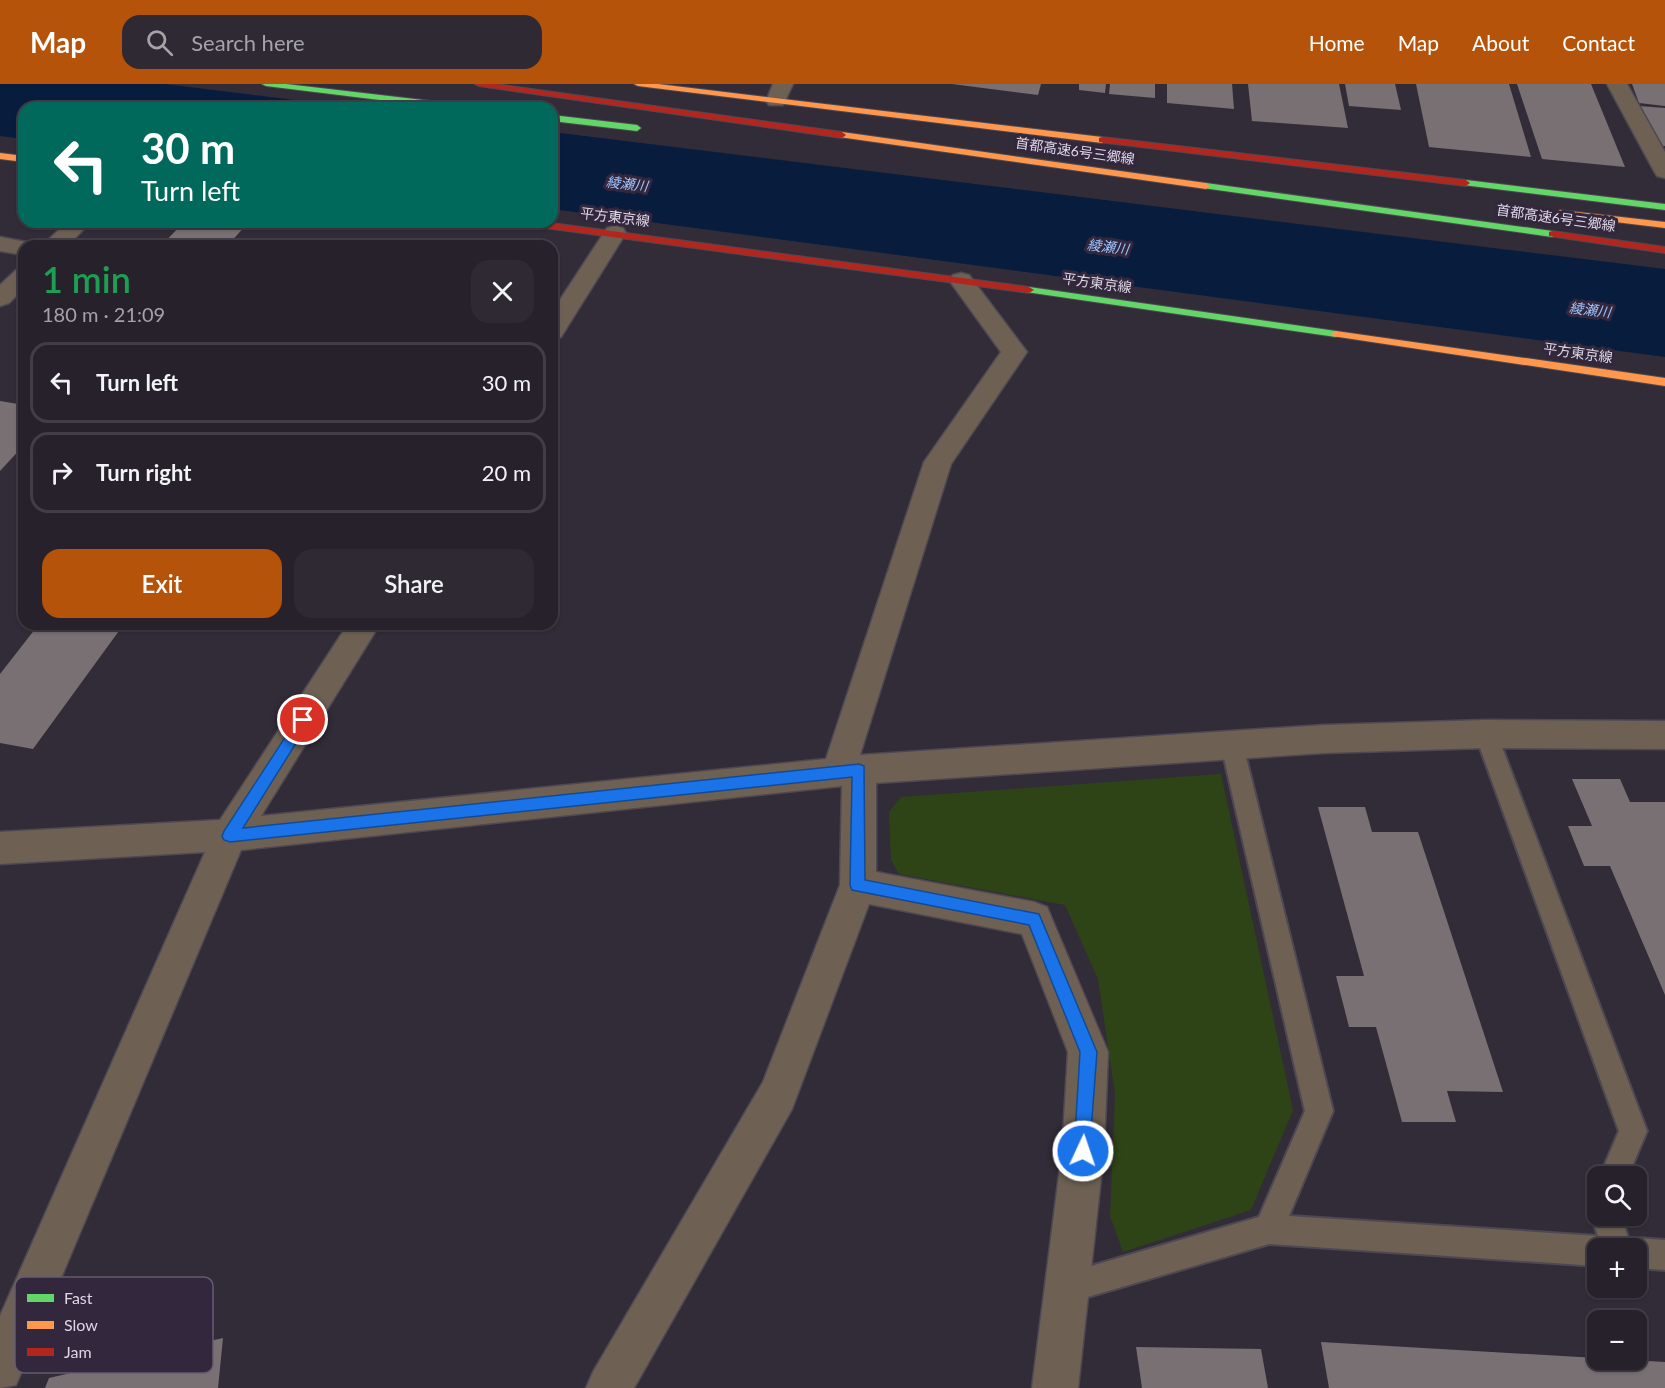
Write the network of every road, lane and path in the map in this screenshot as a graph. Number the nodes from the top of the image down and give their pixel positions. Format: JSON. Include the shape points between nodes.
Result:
{"nodes":[{"id":1,"x":266,"y":84,"type":"edge"},
{"id":2,"x":358,"y":84,"type":"edge"},
{"id":3,"x":479,"y":84,"type":"edge"},
{"id":4,"x":501,"y":84,"type":"edge"},
{"id":5,"x":638,"y":84,"type":"edge"},
{"id":6,"x":1617,"y":84,"type":"edge"},
{"id":7,"x":779,"y":92,"type":"edge"},
{"id":8,"x":449,"y":102,"type":"edge"},
{"id":9,"x":458,"y":102,"type":"edge"},
{"id":10,"x":558,"y":111,"type":"edge"},
{"id":11,"x":558,"y":119,"type":"edge"},
{"id":12,"x":0,"y":156,"type":"edge"},
{"id":13,"x":18,"y":158,"type":"edge"},
{"id":14,"x":1143,"y":163,"type":"dead end"},
{"id":15,"x":1665,"y":171,"type":"edge"},
{"id":16,"x":1213,"y":201,"type":"dead end"},
{"id":17,"x":1665,"y":207,"type":"edge"},
{"id":18,"x":1546,"y":211,"type":"dead end"},
{"id":19,"x":1665,"y":225,"type":"edge"},
{"id":20,"x":558,"y":226,"type":"edge"},
{"id":21,"x":74,"y":228,"type":"edge"},
{"id":22,"x":615,"y":233,"type":"junction"},
{"id":23,"x":60,"y":240,"type":"edge"},
{"id":24,"x":0,"y":244,"type":"edge"},
{"id":25,"x":18,"y":247,"type":"edge"},
{"id":26,"x":1665,"y":250,"type":"edge"},
{"id":27,"x":1665,"y":255,"type":"edge"},
{"id":28,"x":961,"y":280,"type":"junction"},
{"id":29,"x":18,"y":281,"type":"edge"},
{"id":30,"x":0,"y":298,"type":"edge"},
{"id":31,"x":558,"y":322,"type":"edge"},
{"id":32,"x":1665,"y":382,"type":"edge"},
{"id":33,"x":361,"y":630,"type":"edge"},
{"id":34,"x":1486,"y":734,"type":"junction"},
{"id":35,"x":1665,"y":735,"type":"edge"},
{"id":36,"x":1232,"y":745,"type":"junction"},
{"id":37,"x":850,"y":771,"type":"junction"},
{"id":38,"x":230,"y":836,"type":"junction"},
{"id":39,"x":0,"y":848,"type":"edge"},
{"id":40,"x":858,"y":885,"type":"junction"},
{"id":41,"x":1618,"y":1166,"type":"edge"},
{"id":42,"x":1269,"y":1229,"type":"junction"},
{"id":43,"x":1587,"y":1250,"type":"edge"},
{"id":44,"x":1647,"y":1254,"type":"edge"},
{"id":45,"x":1665,"y":1255,"type":"edge"},
{"id":46,"x":40,"y":1277,"type":"edge"},
{"id":47,"x":1067,"y":1288,"type":"junction"},
{"id":48,"x":15,"y":1334,"type":"edge"},
{"id":49,"x":0,"y":1369,"type":"edge"},
{"id":50,"x":609,"y":1388,"type":"edge"},
{"id":51,"x":1055,"y":1388,"type":"edge"}],
"edges":[{"from":1,"to":8,"type":"main road"},
{"from":2,"to":9,"type":"main road"},
{"from":3,"to":26,"type":"main road","name":"首都高速6号三郷線"},
{"from":4,"to":14,"type":"main road","name":"首都高速6号三郷線"},
{"from":5,"to":7,"type":"main road"},
{"from":6,"to":15,"type":"street"},
{"from":7,"to":17,"type":"main road"},
{"from":10,"to":11,"type":"main road","via":[[654,128]]},
{"from":12,"to":13,"type":"main road"},
{"from":16,"to":27,"type":"main road"},
{"from":18,"to":19,"type":"main road","name":"首都高速6号三郷線"},
{"from":20,"to":22,"type":"main road","name":"平方東京線"},
{"from":21,"to":23,"type":"street"},
{"from":22,"to":28,"type":"main road","name":"平方東京線"},
{"from":22,"to":31,"type":"street"},
{"from":24,"to":25,"type":"street"},
{"from":28,"to":32,"type":"main road","name":"平方東京線"},
{"from":28,"to":37,"type":"street","via":[[1014,352],[938,462],[844,754]]},
{"from":29,"to":30,"type":"street"},
{"from":33,"to":38,"type":"street"},
{"from":34,"to":35,"type":"street"},
{"from":34,"to":36,"type":"street"},
{"from":34,"to":41,"type":"lane","via":[[1633,1131]]},
{"from":36,"to":37,"type":"street"},
{"from":36,"to":42,"type":"lane","via":[[1319,1111]]},
{"from":37,"to":38,"type":"street"},
{"from":37,"to":40,"type":"street"},
{"from":38,"to":39,"type":"street"},
{"from":38,"to":46,"type":"street"},
{"from":40,"to":47,"type":"street","via":[[1034,919],[1088,1052],[1083,1151]]},
{"from":40,"to":50,"type":"street","via":[[778,1095]]},
{"from":42,"to":43,"type":"lane"},
{"from":42,"to":47,"type":"lane"},
{"from":44,"to":45,"type":"lane"},
{"from":47,"to":51,"type":"street"},
{"from":48,"to":49,"type":"street"}]}
